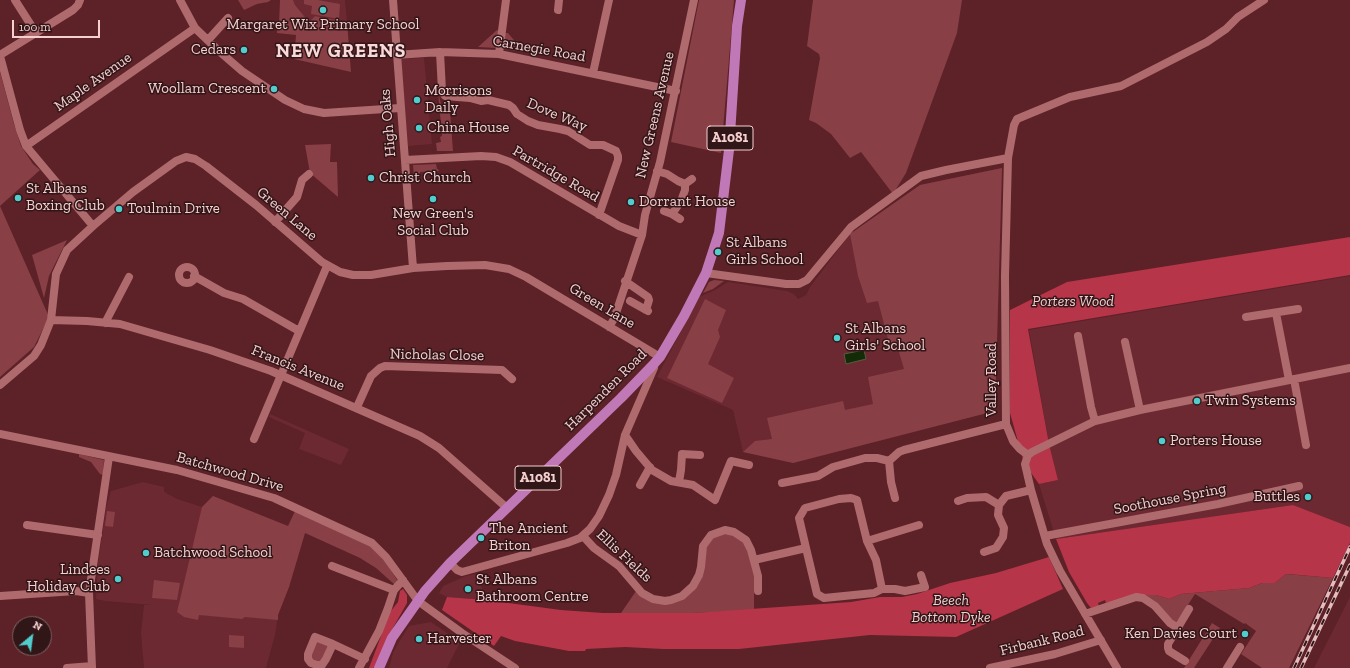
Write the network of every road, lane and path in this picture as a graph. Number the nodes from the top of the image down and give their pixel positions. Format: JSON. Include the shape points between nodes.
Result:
{"nodes":[{"id":1,"x":15,"y":0,"type":"edge"},
{"id":2,"x":80,"y":0,"type":"edge"},
{"id":3,"x":180,"y":0,"type":"edge"},
{"id":4,"x":393,"y":0,"type":"edge"},
{"id":5,"x":506,"y":0,"type":"edge"},
{"id":6,"x":559,"y":0,"type":"edge"},
{"id":7,"x":609,"y":0,"type":"edge"},
{"id":8,"x":694,"y":0,"type":"edge"},
{"id":9,"x":741,"y":0,"type":"edge"},
{"id":10,"x":1264,"y":0,"type":"edge"},
{"id":11,"x":558,"y":10,"type":"dead end"},
{"id":12,"x":228,"y":18,"type":"dead end"},
{"id":13,"x":195,"y":28,"type":"junction"},
{"id":14,"x":36,"y":33,"type":"junction"},
{"id":15,"x":208,"y":40,"type":"junction"},
{"id":16,"x":440,"y":52,"type":"junction"},
{"id":17,"x":499,"y":54,"type":"junction"},
{"id":18,"x":396,"y":55,"type":"junction"},
{"id":19,"x":0,"y":56,"type":"edge"},
{"id":20,"x":593,"y":73,"type":"junction"},
{"id":21,"x":676,"y":91,"type":"junction"},
{"id":22,"x":400,"y":108,"type":"junction"},
{"id":23,"x":26,"y":146,"type":"junction"},
{"id":24,"x":1008,"y":158,"type":"junction"},
{"id":25,"x":405,"y":160,"type":"junction"},
{"id":26,"x":657,"y":171,"type":"junction"},
{"id":27,"x":309,"y":174,"type":"dead end"},
{"id":28,"x":599,"y":215,"type":"junction"},
{"id":29,"x":680,"y":220,"type":"dead end"},
{"id":30,"x":275,"y":222,"type":"junction"},
{"id":31,"x":93,"y":226,"type":"junction"},
{"id":32,"x":642,"y":234,"type":"junction"},
{"id":33,"x":327,"y":266,"type":"junction"},
{"id":34,"x":413,"y":268,"type":"junction"},
{"id":35,"x":706,"y":273,"type":"junction"},
{"id":36,"x":194,"y":276,"type":"dead end"},
{"id":37,"x":129,"y":277,"type":"dead end"},
{"id":38,"x":626,"y":281,"type":"junction"},
{"id":39,"x":630,"y":301,"type":"dead end"},
{"id":40,"x":653,"y":302,"type":"dead end"},
{"id":41,"x":1298,"y":309,"type":"dead end"},
{"id":42,"x":647,"y":312,"type":"junction"},
{"id":43,"x":1276,"y":313,"type":"junction"},
{"id":44,"x":1246,"y":317,"type":"dead end"},
{"id":45,"x":51,"y":320,"type":"junction"},
{"id":46,"x":105,"y":323,"type":"junction"},
{"id":47,"x":609,"y":327,"type":"junction"},
{"id":48,"x":299,"y":331,"type":"junction"},
{"id":49,"x":1078,"y":336,"type":"dead end"},
{"id":50,"x":1125,"y":342,"type":"dead end"},
{"id":51,"x":660,"y":357,"type":"junction"},
{"id":52,"x":654,"y":368,"type":"dead end"},
{"id":53,"x":1350,"y":368,"type":"edge"},
{"id":54,"x":281,"y":375,"type":"junction"},
{"id":55,"x":512,"y":379,"type":"dead end"},
{"id":56,"x":1292,"y":380,"type":"junction"},
{"id":57,"x":0,"y":386,"type":"edge"},
{"id":58,"x":357,"y":408,"type":"junction"},
{"id":59,"x":1140,"y":410,"type":"junction"},
{"id":60,"x":1095,"y":421,"type":"junction"},
{"id":61,"x":1006,"y":424,"type":"junction"},
{"id":62,"x":0,"y":434,"type":"edge"},
{"id":63,"x":625,"y":435,"type":"junction"},
{"id":64,"x":254,"y":439,"type":"dead end"},
{"id":65,"x":1306,"y":445,"type":"dead end"},
{"id":66,"x":700,"y":455,"type":"dead end"},
{"id":67,"x":1028,"y":456,"type":"junction"},
{"id":68,"x":110,"y":457,"type":"junction"},
{"id":69,"x":889,"y":461,"type":"junction"},
{"id":70,"x":749,"y":466,"type":"dead end"},
{"id":71,"x":650,"y":467,"type":"junction"},
{"id":72,"x":679,"y":482,"type":"junction"},
{"id":73,"x":782,"y":483,"type":"dead end"},
{"id":74,"x":640,"y":485,"type":"dead end"},
{"id":75,"x":1299,"y":486,"type":"dead end"},
{"id":76,"x":1030,"y":490,"type":"junction"},
{"id":77,"x":895,"y":498,"type":"dead end"},
{"id":78,"x":958,"y":501,"type":"dead end"},
{"id":79,"x":999,"y":505,"type":"junction"},
{"id":80,"x":507,"y":508,"type":"junction"},
{"id":81,"x":27,"y":525,"type":"dead end"},
{"id":82,"x":919,"y":525,"type":"dead end"},
{"id":83,"x":98,"y":535,"type":"junction"},
{"id":84,"x":583,"y":536,"type":"junction"},
{"id":85,"x":1045,"y":536,"type":"junction"},
{"id":86,"x":867,"y":541,"type":"junction"},
{"id":87,"x":806,"y":548,"type":"junction"},
{"id":88,"x":984,"y":552,"type":"dead end"},
{"id":89,"x":754,"y":560,"type":"junction"},
{"id":90,"x":450,"y":563,"type":"junction"},
{"id":91,"x":332,"y":566,"type":"dead end"},
{"id":92,"x":921,"y":575,"type":"dead end"},
{"id":93,"x":403,"y":580,"type":"junction"},
{"id":94,"x":882,"y":589,"type":"junction"},
{"id":95,"x":394,"y":590,"type":"junction"},
{"id":96,"x":758,"y":590,"type":"dead end"},
{"id":97,"x":89,"y":593,"type":"junction"},
{"id":98,"x":0,"y":596,"type":"edge"},
{"id":99,"x":418,"y":601,"type":"junction"},
{"id":100,"x":1189,"y":609,"type":"dead end"},
{"id":101,"x":1085,"y":614,"type":"junction"},
{"id":102,"x":1178,"y":628,"type":"junction"},
{"id":103,"x":1101,"y":640,"type":"junction"},
{"id":104,"x":332,"y":644,"type":"dead end"},
{"id":105,"x":1240,"y":647,"type":"dead end"},
{"id":106,"x":365,"y":659,"type":"junction"},
{"id":107,"x":1185,"y":661,"type":"dead end"},
{"id":108,"x":92,"y":667,"type":"edge"},
{"id":109,"x":67,"y":668,"type":"edge"},
{"id":110,"x":359,"y":668,"type":"edge"},
{"id":111,"x":379,"y":668,"type":"edge"},
{"id":112,"x":513,"y":668,"type":"edge"},
{"id":113,"x":990,"y":668,"type":"edge"},
{"id":114,"x":1117,"y":668,"type":"edge"},
{"id":115,"x":1227,"y":668,"type":"edge"}],
"edges":[{"from":1,"to":14,"type":"street"},
{"from":2,"to":14,"type":"street","via":[[73,10]]},
{"from":3,"to":13,"type":"street"},
{"from":4,"to":18,"type":"street","name":"High Oaks"},
{"from":5,"to":17,"type":"street"},
{"from":6,"to":11,"type":"street"},
{"from":7,"to":20,"type":"street"},
{"from":8,"to":21,"type":"street","name":"New Greens Avenue"},
{"from":9,"to":35,"type":"main road","name":"Harpenden Road","number":"A1081","via":[[726,183],[719,233]]},
{"from":10,"to":24,"type":"street","name":"Valley Road","via":[[1207,42],[1121,86],[1070,97],[1017,119]]},
{"from":12,"to":15,"type":"street"},
{"from":13,"to":15,"type":"street"},
{"from":13,"to":23,"type":"street","name":"Maple Avenue"},
{"from":14,"to":19,"type":"street"},
{"from":15,"to":22,"type":"street","via":[[257,82],[285,100],[304,108],[336,113]]},
{"from":16,"to":17,"type":"street","name":"Carnegie Road"},
{"from":16,"to":18,"type":"street","name":"Carnegie Road"},
{"from":16,"to":28,"type":"street","name":"Dove Way","via":[[442,91],[445,96],[488,100],[509,105],[528,121],[560,128],[590,145],[603,145],[616,151],[618,160]]},
{"from":17,"to":20,"type":"street","name":"Carnegie Road"},
{"from":18,"to":22,"type":"street","name":"High Oaks"},
{"from":19,"to":23,"type":"street"},
{"from":20,"to":21,"type":"street","name":"Carnegie Road"},
{"from":21,"to":26,"type":"street","name":"New Greens Avenue"},
{"from":22,"to":25,"type":"street","name":"High Oaks"},
{"from":23,"to":31,"type":"street"},
{"from":24,"to":35,"type":"street","via":[[921,176],[850,227],[807,280],[799,284]]},
{"from":24,"to":61,"type":"street","name":"Valley Road","via":[[1005,276]]},
{"from":25,"to":28,"type":"street","name":"Partridge Road","via":[[496,157],[510,162]]},
{"from":25,"to":34,"type":"street","name":"High Oaks"},
{"from":26,"to":29,"type":"street","via":[[678,181],[689,182],[681,201],[668,212]]},
{"from":26,"to":32,"type":"street","name":"New Greens Avenue"},
{"from":27,"to":30,"type":"street","via":[[297,186],[297,197]]},
{"from":28,"to":32,"type":"street","name":"Partridge Road"},
{"from":30,"to":31,"type":"street","name":"Green Lane","via":[[206,166],[186,157],[154,176]]},
{"from":30,"to":33,"type":"street","name":"Green Lane"},
{"from":31,"to":45,"type":"street","name":"Green Lane","via":[[67,250],[56,274]]},
{"from":32,"to":38,"type":"street","name":"New Greens Avenue"},
{"from":33,"to":34,"type":"street","name":"Green Lane","via":[[353,275],[371,275]]},
{"from":33,"to":48,"type":"street"},
{"from":34,"to":47,"type":"street","name":"Green Lane","via":[[485,265],[509,269]]},
{"from":35,"to":51,"type":"main road","name":"Harpenden Road","number":"A1081"},
{"from":36,"to":48,"type":"street","via":[[224,293],[243,299]]},
{"from":37,"to":46,"type":"street"},
{"from":38,"to":42,"type":"street","via":[[648,297]]},
{"from":38,"to":47,"type":"street","name":"New Greens Avenue"},
{"from":39,"to":42,"type":"street"},
{"from":40,"to":42,"type":"street"},
{"from":41,"to":43,"type":"street"},
{"from":43,"to":44,"type":"street"},
{"from":43,"to":56,"type":"street"},
{"from":45,"to":46,"type":"street","name":"Francis Avenue"},
{"from":45,"to":57,"type":"street","name":"Green Lane","via":[[34,356]]},
{"from":46,"to":54,"type":"street","name":"Francis Avenue","via":[[120,324],[210,350]]},
{"from":47,"to":51,"type":"street","name":"Green Lane"},
{"from":48,"to":54,"type":"street"},
{"from":49,"to":60,"type":"street"},
{"from":50,"to":59,"type":"street"},
{"from":51,"to":80,"type":"main road","name":"Harpenden Road","number":"A1081"},
{"from":52,"to":63,"type":"street"},
{"from":53,"to":56,"type":"street"},
{"from":54,"to":58,"type":"street","name":"Francis Avenue"},
{"from":54,"to":64,"type":"street"},
{"from":55,"to":58,"type":"street","name":"Nicholas Close","via":[[502,370],[385,366],[371,376]]},
{"from":56,"to":59,"type":"street"},
{"from":56,"to":65,"type":"street"},
{"from":58,"to":80,"type":"street","name":"Francis Avenue","via":[[420,436],[439,448]]},
{"from":59,"to":60,"type":"street"},
{"from":60,"to":67,"type":"street"},
{"from":61,"to":67,"type":"street","name":"Valley Road","via":[[1013,441]]},
{"from":61,"to":69,"type":"street","via":[[904,450]]},
{"from":62,"to":68,"type":"street","name":"Batchwood Drive"},
{"from":63,"to":71,"type":"street"},
{"from":63,"to":84,"type":"street","via":[[616,475],[605,505],[595,523]]},
{"from":66,"to":72,"type":"street","via":[[682,454]]},
{"from":67,"to":76,"type":"street","via":[[1025,464]]},
{"from":68,"to":83,"type":"street"},
{"from":68,"to":93,"type":"street","name":"Batchwood Drive","via":[[177,470],[274,498],[372,543]]},
{"from":69,"to":73,"type":"street","via":[[865,458],[833,467],[818,476]]},
{"from":69,"to":77,"type":"street"},
{"from":70,"to":72,"type":"street","via":[[727,460],[714,500],[693,485]]},
{"from":71,"to":72,"type":"street","via":[[671,481]]},
{"from":71,"to":74,"type":"street"},
{"from":75,"to":85,"type":"street","name":"Soothouse Spring","via":[[1218,504]]},
{"from":76,"to":79,"type":"street","via":[[1006,496]]},
{"from":76,"to":85,"type":"street"},
{"from":78,"to":79,"type":"street","via":[[967,498],[986,498]]},
{"from":79,"to":88,"type":"street","via":[[998,515],[1004,528],[1003,537],[996,548]]},
{"from":80,"to":90,"type":"main road","name":"Harpenden Road","number":"A1081"},
{"from":81,"to":83,"type":"street"},
{"from":82,"to":86,"type":"street"},
{"from":83,"to":97,"type":"street"},
{"from":84,"to":89,"type":"street","name":"Ellis Fields","via":[[594,548],[619,566],[642,593],[659,600],[671,600],[689,591],[699,575],[703,546],[715,532],[725,530],[738,534],[746,540]]},
{"from":84,"to":90,"type":"street","via":[[567,543],[462,572]]},
{"from":85,"to":101,"type":"street","via":[[1060,571]]},
{"from":86,"to":87,"type":"street","via":[[857,500],[839,499],[805,508],[799,518]]},
{"from":86,"to":94,"type":"street","via":[[876,560]]},
{"from":87,"to":89,"type":"street"},
{"from":87,"to":94,"type":"street","via":[[817,594],[824,598],[874,593]]},
{"from":89,"to":96,"type":"street","name":"Ellis Fields"},
{"from":90,"to":99,"type":"main road","name":"Harpenden Road","number":"A1081"},
{"from":91,"to":95,"type":"street"},
{"from":92,"to":94,"type":"street","via":[[925,587],[905,591]]},
{"from":93,"to":95,"type":"street"},
{"from":93,"to":99,"type":"street","name":"Batchwood Drive"},
{"from":95,"to":106,"type":"street"},
{"from":97,"to":98,"type":"street","via":[[76,591]]},
{"from":97,"to":108,"type":"street"},
{"from":99,"to":111,"type":"main road","name":"Harpenden Road","number":"A1081","via":[[392,638]]},
{"from":99,"to":112,"type":"street","name":"Batchwood Drive"},
{"from":100,"to":102,"type":"street"},
{"from":101,"to":102,"type":"street","via":[[1136,597],[1143,598]]},
{"from":101,"to":103,"type":"street"},
{"from":102,"to":107,"type":"street","via":[[1168,648]]},
{"from":103,"to":113,"type":"street","name":"Firbank Road","via":[[1055,654]]},
{"from":103,"to":114,"type":"street"},
{"from":104,"to":106,"type":"street"},
{"from":105,"to":115,"type":"street"},
{"from":106,"to":110,"type":"street"},
{"from":108,"to":109,"type":"street"}]}
